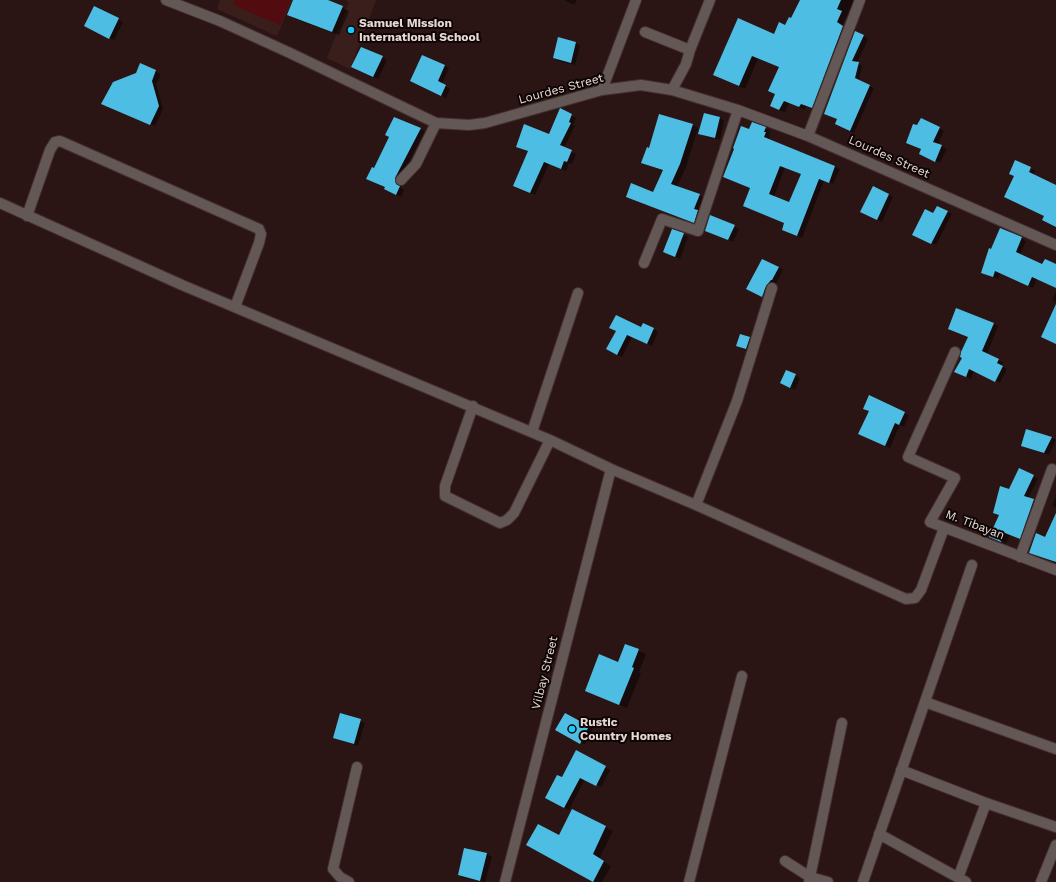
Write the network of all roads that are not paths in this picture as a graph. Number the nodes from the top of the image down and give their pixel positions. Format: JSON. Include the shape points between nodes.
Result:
{"nodes":[{"id":1,"x":636,"y":0,"type":"edge"},
{"id":2,"x":710,"y":0,"type":"edge"},
{"id":3,"x":860,"y":0,"type":"edge"},
{"id":4,"x":172,"y":1,"type":"edge"},
{"id":5,"x":645,"y":32,"type":"dead end"},
{"id":6,"x":690,"y":50,"type":"junction"},
{"id":7,"x":602,"y":90,"type":"junction"},
{"id":8,"x":672,"y":90,"type":"junction"},
{"id":9,"x":738,"y":110,"type":"junction"},
{"id":10,"x":436,"y":123,"type":"junction"},
{"id":11,"x":808,"y":136,"type":"junction"},
{"id":12,"x":401,"y":180,"type":"dead end"},
{"id":13,"x":0,"y":203,"type":"edge"},
{"id":14,"x":27,"y":216,"type":"junction"},
{"id":15,"x":1056,"y":245,"type":"edge"},
{"id":16,"x":644,"y":262,"type":"dead end"},
{"id":17,"x":772,"y":288,"type":"dead end"},
{"id":18,"x":578,"y":293,"type":"dead end"},
{"id":19,"x":235,"y":307,"type":"junction"},
{"id":20,"x":955,"y":352,"type":"dead end"},
{"id":21,"x":472,"y":406,"type":"junction"},
{"id":22,"x":532,"y":432,"type":"junction"},
{"id":23,"x":550,"y":440,"type":"junction"},
{"id":24,"x":1052,"y":468,"type":"dead end"},
{"id":25,"x":611,"y":470,"type":"junction"},
{"id":26,"x":696,"y":505,"type":"junction"},
{"id":27,"x":944,"y":528,"type":"junction"},
{"id":28,"x":1020,"y":557,"type":"junction"},
{"id":29,"x":972,"y":565,"type":"dead end"},
{"id":30,"x":1056,"y":570,"type":"edge"},
{"id":31,"x":742,"y":676,"type":"dead end"},
{"id":32,"x":925,"y":702,"type":"junction"},
{"id":33,"x":842,"y":723,"type":"dead end"},
{"id":34,"x":1056,"y":749,"type":"edge"},
{"id":35,"x":357,"y":767,"type":"dead end"},
{"id":36,"x":901,"y":770,"type":"junction"},
{"id":37,"x":986,"y":803,"type":"junction"},
{"id":38,"x":1056,"y":827,"type":"edge"},
{"id":39,"x":879,"y":834,"type":"junction"},
{"id":40,"x":1056,"y":846,"type":"edge"},
{"id":41,"x":785,"y":861,"type":"dead end"},
{"id":42,"x":810,"y":880,"type":"edge"},
{"id":43,"x":962,"y":880,"type":"edge"},
{"id":44,"x":349,"y":882,"type":"edge"},
{"id":45,"x":505,"y":882,"type":"edge"},
{"id":46,"x":689,"y":882,"type":"edge"},
{"id":47,"x":828,"y":882,"type":"edge"},
{"id":48,"x":863,"y":882,"type":"edge"},
{"id":49,"x":1042,"y":882,"type":"edge"}],
"edges":[{"from":1,"to":7,"type":"street"},
{"from":2,"to":6,"type":"street"},
{"from":3,"to":11,"type":"street"},
{"from":4,"to":10,"type":"street","name":"Lourdes Street","via":[[297,56]]},
{"from":5,"to":6,"type":"street"},
{"from":6,"to":8,"type":"street","via":[[686,64]]},
{"from":7,"to":8,"type":"street","name":"Lourdes Street","via":[[641,85]]},
{"from":7,"to":10,"type":"street","name":"Lourdes Street","via":[[486,123]]},
{"from":8,"to":9,"type":"street","name":"Lourdes Street"},
{"from":9,"to":11,"type":"street","name":"Lourdes Street"},
{"from":9,"to":16,"type":"street","via":[[698,231],[662,218]]},
{"from":10,"to":12,"type":"street","via":[[416,164]]},
{"from":11,"to":15,"type":"street","name":"Lourdes Street"},
{"from":13,"to":14,"type":"street"},
{"from":14,"to":19,"type":"street"},
{"from":14,"to":19,"type":"street","via":[[50,150],[55,142],[60,140],[259,229],[262,234]]},
{"from":17,"to":26,"type":"street","via":[[737,402]]},
{"from":18,"to":22,"type":"street"},
{"from":19,"to":21,"type":"street"},
{"from":20,"to":27,"type":"street","name":"M. Tibayan","via":[[908,457],[955,478],[930,522]]},
{"from":21,"to":22,"type":"street"},
{"from":21,"to":23,"type":"street","via":[[445,486],[446,496],[500,523],[514,513]]},
{"from":22,"to":23,"type":"street"},
{"from":23,"to":25,"type":"street"},
{"from":24,"to":28,"type":"street"},
{"from":25,"to":26,"type":"street"},
{"from":25,"to":45,"type":"street","name":"Vilbay Street"},
{"from":26,"to":27,"type":"street","via":[[906,599],[915,598],[921,590]]},
{"from":27,"to":28,"type":"street","name":"M. Tibayan"},
{"from":28,"to":30,"type":"street","name":"M. Tibayan"},
{"from":29,"to":32,"type":"street"},
{"from":31,"to":46,"type":"street"},
{"from":32,"to":34,"type":"street"},
{"from":32,"to":36,"type":"street"},
{"from":33,"to":42,"type":"street"},
{"from":35,"to":44,"type":"street","via":[[333,869]]},
{"from":36,"to":37,"type":"street"},
{"from":36,"to":39,"type":"street"},
{"from":37,"to":38,"type":"street"},
{"from":37,"to":43,"type":"street"},
{"from":39,"to":43,"type":"street"},
{"from":39,"to":48,"type":"street"},
{"from":40,"to":49,"type":"street"},
{"from":41,"to":42,"type":"street"},
{"from":42,"to":47,"type":"street"}]}
